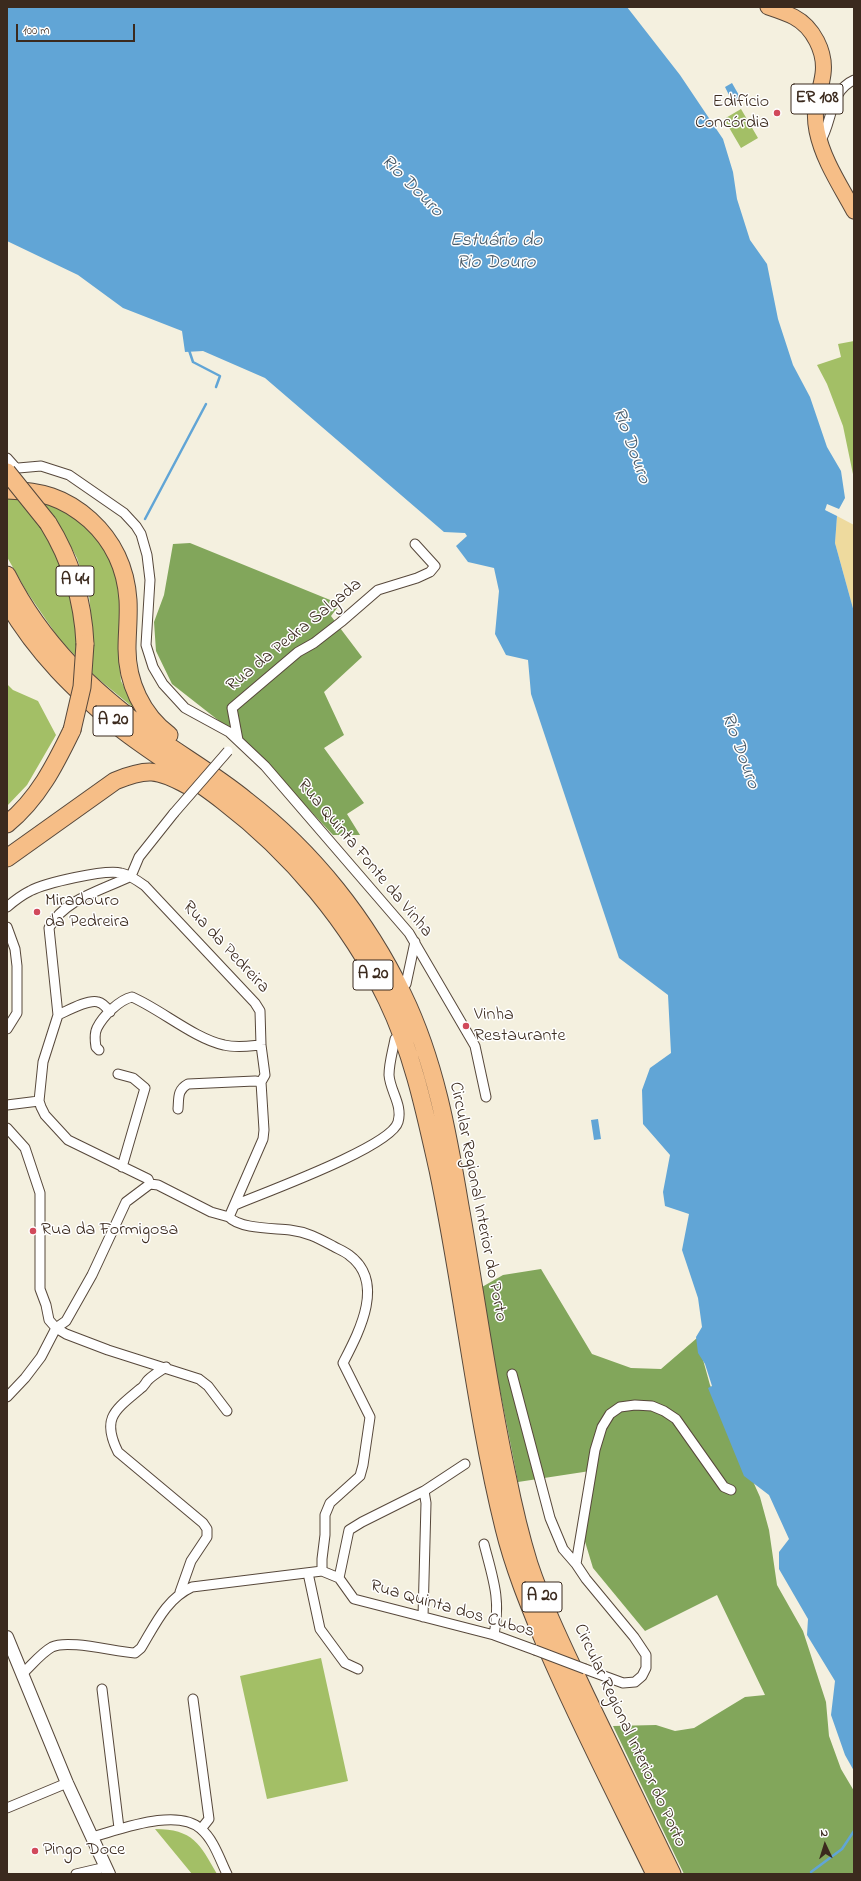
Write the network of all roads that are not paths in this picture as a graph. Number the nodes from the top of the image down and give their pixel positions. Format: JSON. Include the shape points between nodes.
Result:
{"nodes":[{"id":1,"x":768,"y":7,"type":"edge"},
{"id":2,"x":854,"y":80,"type":"edge"},
{"id":3,"x":820,"y":142,"type":"junction"},
{"id":4,"x":854,"y":211,"type":"edge"},
{"id":5,"x":7,"y":458,"type":"edge"},
{"id":6,"x":10,"y":469,"type":"edge"},
{"id":7,"x":7,"y":490,"type":"edge"},
{"id":8,"x":415,"y":544,"type":"dead end"},
{"id":9,"x":7,"y":575,"type":"edge"},
{"id":10,"x":7,"y":602,"type":"edge"},
{"id":11,"x":238,"y":740,"type":"junction"},
{"id":12,"x":246,"y":810,"type":"junction"},
{"id":13,"x":7,"y":824,"type":"edge"},
{"id":14,"x":7,"y":858,"type":"edge"},
{"id":15,"x":131,"y":876,"type":"junction"},
{"id":16,"x":7,"y":907,"type":"edge"},
{"id":17,"x":7,"y":928,"type":"edge"},
{"id":18,"x":415,"y":942,"type":"junction"},
{"id":19,"x":406,"y":984,"type":"dead end"},
{"id":20,"x":110,"y":1012,"type":"junction"},
{"id":21,"x":58,"y":1015,"type":"junction"},
{"id":22,"x":7,"y":1029,"type":"edge"},
{"id":23,"x":395,"y":1039,"type":"dead end"},
{"id":24,"x":261,"y":1044,"type":"junction"},
{"id":25,"x":99,"y":1050,"type":"dead end"},
{"id":26,"x":118,"y":1074,"type":"dead end"},
{"id":27,"x":261,"y":1082,"type":"junction"},
{"id":28,"x":486,"y":1097,"type":"dead end"},
{"id":29,"x":40,"y":1101,"type":"junction"},
{"id":30,"x":7,"y":1105,"type":"edge"},
{"id":31,"x":178,"y":1108,"type":"dead end"},
{"id":32,"x":7,"y":1128,"type":"edge"},
{"id":33,"x":11,"y":1138,"type":"edge"},
{"id":34,"x":122,"y":1167,"type":"junction"},
{"id":35,"x":150,"y":1184,"type":"junction"},
{"id":36,"x":234,"y":1205,"type":"junction"},
{"id":37,"x":229,"y":1217,"type":"junction"},
{"id":38,"x":56,"y":1328,"type":"junction"},
{"id":39,"x":166,"y":1368,"type":"junction"},
{"id":40,"x":512,"y":1374,"type":"dead end"},
{"id":41,"x":7,"y":1397,"type":"edge"},
{"id":42,"x":227,"y":1411,"type":"dead end"},
{"id":43,"x":465,"y":1464,"type":"dead end"},
{"id":44,"x":730,"y":1490,"type":"dead end"},
{"id":45,"x":424,"y":1491,"type":"junction"},
{"id":46,"x":484,"y":1544,"type":"dead end"},
{"id":47,"x":576,"y":1564,"type":"junction"},
{"id":48,"x":322,"y":1571,"type":"junction"},
{"id":49,"x":308,"y":1573,"type":"junction"},
{"id":50,"x":339,"y":1578,"type":"junction"},
{"id":51,"x":180,"y":1592,"type":"junction"},
{"id":52,"x":423,"y":1617,"type":"junction"},
{"id":53,"x":494,"y":1635,"type":"junction"},
{"id":54,"x":8,"y":1644,"type":"edge"},
{"id":55,"x":358,"y":1668,"type":"dead end"},
{"id":56,"x":22,"y":1674,"type":"junction"},
{"id":57,"x":102,"y":1689,"type":"dead end"},
{"id":58,"x":193,"y":1699,"type":"dead end"},
{"id":59,"x":67,"y":1783,"type":"junction"},
{"id":60,"x":629,"y":1804,"type":"junction"},
{"id":61,"x":7,"y":1808,"type":"edge"},
{"id":62,"x":119,"y":1828,"type":"junction"},
{"id":63,"x":201,"y":1828,"type":"junction"},
{"id":64,"x":92,"y":1837,"type":"junction"},
{"id":65,"x":107,"y":1870,"type":"edge"},
{"id":66,"x":76,"y":1874,"type":"edge"},
{"id":67,"x":227,"y":1874,"type":"edge"},
{"id":68,"x":654,"y":1874,"type":"edge"},
{"id":69,"x":672,"y":1874,"type":"edge"}],
"edges":[{"from":1,"to":3,"type":"main road","number":"ER 108","via":[[795,17],[817,41],[822,54],[823,74],[815,114]]},
{"from":2,"to":3,"type":"street","via":[[838,93],[826,132]]},
{"from":3,"to":4,"type":"main road","number":"ER 108","via":[[826,161]]},
{"from":5,"to":6,"type":"street"},
{"from":6,"to":11,"type":"street","name":"Rua Quinta Fonte da Vinha","via":[[41,466],[69,475],[124,514],[136,526],[148,555],[150,580],[146,645],[153,667],[163,684],[185,708],[229,732]]},
{"from":6,"to":13,"type":"highway","number":"A 44","bridge":true,"via":[[48,523],[72,570],[80,600],[85,644],[82,687],[72,730],[41,788]]},
{"from":7,"to":12,"type":"highway","via":[[31,491],[57,498],[77,509],[101,530],[116,552],[124,575],[128,600],[127,650],[134,690],[156,723],[230,780]]},
{"from":8,"to":11,"type":"street","name":"Rua da Pedra Salgada","via":[[435,566],[430,572],[378,590],[314,643],[298,652],[232,708]]},
{"from":9,"to":12,"type":"highway","name":"Circular Regional Interior do Porto","number":"A 20","via":[[21,602],[54,649],[93,688]]},
{"from":10,"to":12,"type":"highway","name":"Circular Regional Interior do Porto","number":"A 20","via":[[58,673],[122,729],[219,798]]},
{"from":11,"to":15,"type":"street","bridge":true,"via":[[139,857]]},
{"from":11,"to":18,"type":"street","name":"Rua Quinta Fonte da Vinha","via":[[265,766]]},
{"from":12,"to":14,"type":"highway","via":[[170,776],[152,771],[135,773],[115,781]]},
{"from":12,"to":60,"type":"highway","name":"Circular Regional Interior do Porto","number":"A 20","via":[[317,893],[358,949],[387,1001],[413,1066],[425,1108],[446,1207],[504,1529],[524,1593],[562,1683]]},
{"from":15,"to":16,"type":"street","via":[[120,872],[97,874],[46,884],[30,891]]},
{"from":15,"to":21,"type":"street","via":[[73,902],[53,919],[48,928]]},
{"from":15,"to":24,"type":"street","name":"Rua da Pedreira","via":[[145,886],[255,1003],[260,1011]]},
{"from":17,"to":22,"type":"street","via":[[15,949],[17,966],[16,1013]]},
{"from":18,"to":19,"type":"street"},
{"from":18,"to":28,"type":"street","name":"Rua Quinta Fonte da Vinha","via":[[475,1046]]},
{"from":20,"to":21,"type":"street","via":[[104,1004],[92,1001]]},
{"from":20,"to":24,"type":"street","via":[[125,999],[132,997],[210,1041],[242,1047]]},
{"from":20,"to":25,"type":"street","via":[[97,1028],[95,1038]]},
{"from":21,"to":29,"type":"street","via":[[43,1062]]},
{"from":23,"to":36,"type":"street","via":[[389,1076],[399,1114],[398,1123],[389,1134],[328,1166]]},
{"from":24,"to":27,"type":"street","name":"Rua da Pedreira","via":[[265,1075]]},
{"from":26,"to":34,"type":"street","via":[[134,1078],[145,1088]]},
{"from":27,"to":31,"type":"street","via":[[188,1084],[179,1093]]},
{"from":27,"to":36,"type":"street","name":"Rua da Pedreira","via":[[263,1139]]},
{"from":29,"to":30,"type":"street"},
{"from":29,"to":34,"type":"street","via":[[45,1115],[68,1140]]},
{"from":32,"to":33,"type":"street"},
{"from":33,"to":38,"type":"street","via":[[25,1148],[40,1193],[40,1289],[49,1320]]},
{"from":34,"to":35,"type":"street","via":[[148,1179]]},
{"from":35,"to":37,"type":"street","via":[[158,1185],[211,1212]]},
{"from":35,"to":38,"type":"street","via":[[126,1202],[92,1275],[66,1321]]},
{"from":36,"to":37,"type":"street","name":"Rua da Pedreira"},
{"from":37,"to":48,"type":"street","via":[[234,1222],[307,1232],[350,1255],[361,1267],[368,1281],[368,1298],[355,1340],[343,1363],[370,1417],[363,1465],[360,1476],[330,1503],[325,1515]]},
{"from":38,"to":39,"type":"street","via":[[108,1350]]},
{"from":38,"to":41,"type":"street","via":[[41,1357]]},
{"from":39,"to":42,"type":"street","via":[[199,1379],[208,1386]]},
{"from":39,"to":51,"type":"street","via":[[119,1406],[113,1414],[111,1438],[118,1452],[207,1529],[206,1537],[191,1561]]},
{"from":40,"to":47,"type":"street","name":"Rua Quinta dos Cubos","via":[[550,1518],[563,1549]]},
{"from":43,"to":45,"type":"street"},
{"from":44,"to":47,"type":"street","via":[[724,1487],[676,1419],[652,1406],[620,1407],[610,1414],[602,1427],[595,1450]]},
{"from":45,"to":50,"type":"street","via":[[350,1530]]},
{"from":45,"to":52,"type":"street","via":[[426,1503]]},
{"from":46,"to":53,"type":"street","via":[[497,1595]]},
{"from":47,"to":53,"type":"street","name":"Rua Quinta dos Cubos","bridge":true,"via":[[646,1655],[646,1668],[642,1676],[635,1682],[623,1683]]},
{"from":48,"to":49,"type":"street"},
{"from":48,"to":50,"type":"street"},
{"from":49,"to":51,"type":"street","via":[[192,1587]]},
{"from":49,"to":55,"type":"street","via":[[320,1629],[344,1663]]},
{"from":50,"to":52,"type":"street","name":"Rua Quinta dos Cubos","via":[[354,1599]]},
{"from":51,"to":56,"type":"street","via":[[168,1604],[142,1648],[135,1653],[69,1644],[58,1645],[50,1648]]},
{"from":52,"to":53,"type":"street","name":"Rua Quinta dos Cubos"},
{"from":54,"to":56,"type":"street"},
{"from":56,"to":59,"type":"street"},
{"from":57,"to":62,"type":"street"},
{"from":58,"to":63,"type":"street","via":[[209,1819]]},
{"from":59,"to":61,"type":"street"},
{"from":59,"to":64,"type":"street"},
{"from":60,"to":68,"type":"highway","name":"Circular Regional Interior do Porto","number":"A 20"},
{"from":60,"to":69,"type":"highway","name":"Circular Regional Interior do Porto","number":"A 20"},
{"from":62,"to":63,"type":"street","via":[[180,1820]]},
{"from":62,"to":64,"type":"street"},
{"from":63,"to":67,"type":"street"},
{"from":64,"to":65,"type":"street"},
{"from":65,"to":66,"type":"street"}]}
